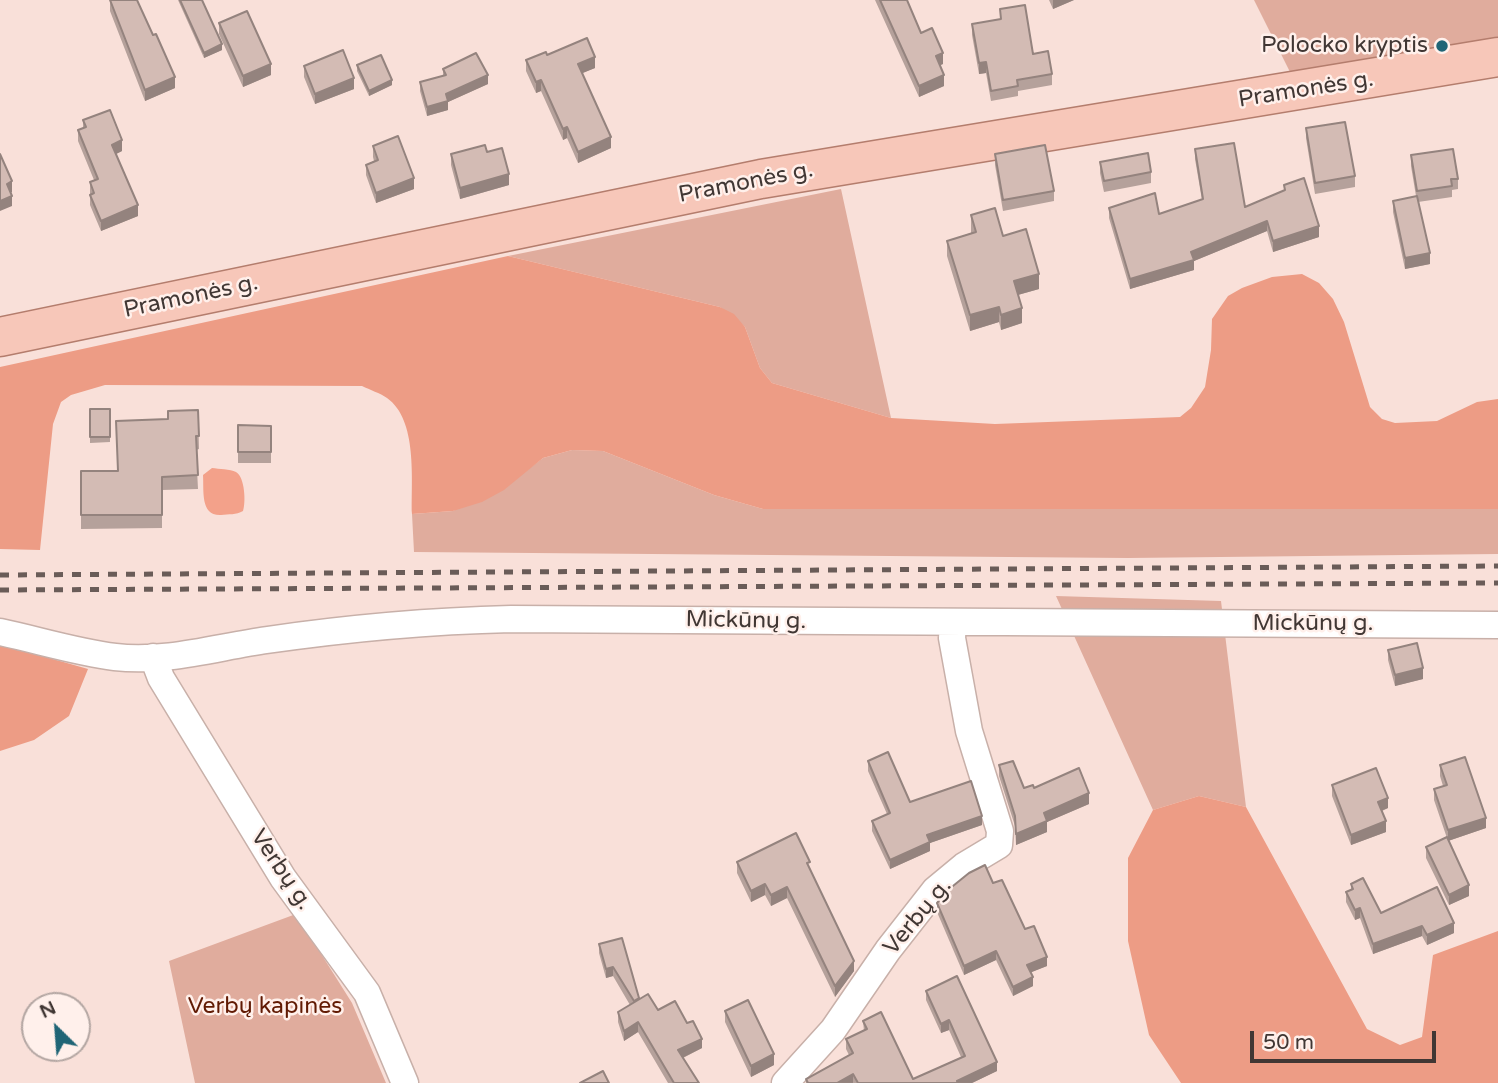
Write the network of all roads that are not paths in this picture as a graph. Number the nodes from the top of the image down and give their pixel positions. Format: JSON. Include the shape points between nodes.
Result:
{"nodes":[{"id":1,"x":1498,"y":57,"type":"edge"},
{"id":2,"x":0,"y":337,"type":"edge"},
{"id":3,"x":953,"y":622,"type":"junction"},
{"id":4,"x":1498,"y":625,"type":"edge"},
{"id":5,"x":0,"y":632,"type":"edge"},
{"id":6,"x":153,"y":657,"type":"junction"},
{"id":7,"x":405,"y":1083,"type":"edge"},
{"id":8,"x":785,"y":1083,"type":"edge"}],
"edges":[{"from":1,"to":2,"type":"main road","name":"Pramonės g.","via":[[761,179]]},
{"from":3,"to":4,"type":"street","name":"Mickūnų g."},
{"from":3,"to":6,"type":"street","name":"Mickūnų g.","via":[[426,621]]},
{"from":3,"to":8,"type":"street","name":"Verbų g.","via":[[969,731],[1000,831],[999,845],[935,890],[833,1030]]},
{"from":5,"to":6,"type":"street","name":"Mickūnų g.","via":[[115,657]]},
{"from":6,"to":7,"type":"street","name":"Verbų g.","via":[[161,678],[283,878],[368,993]]}]}
